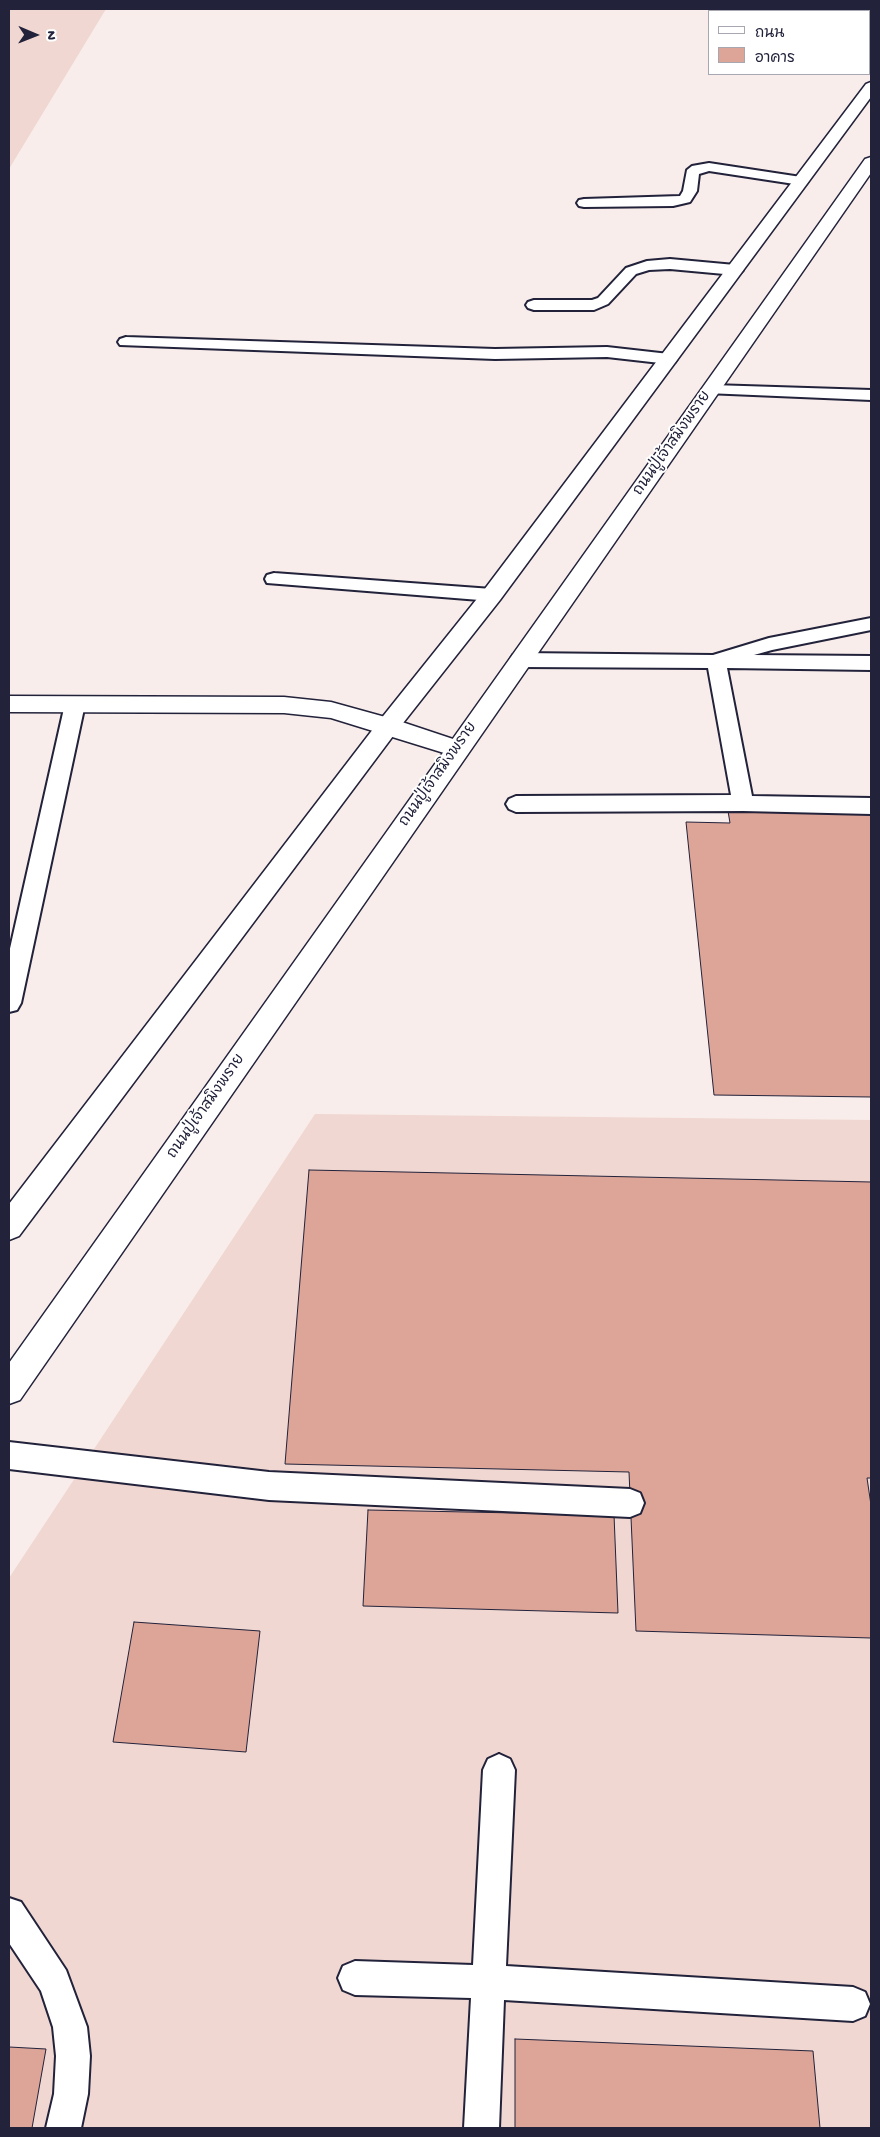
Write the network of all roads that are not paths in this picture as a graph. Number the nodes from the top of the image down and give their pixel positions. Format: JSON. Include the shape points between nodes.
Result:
{"nodes":[{"id":1,"x":871,"y":87,"type":"edge"},
{"id":2,"x":871,"y":162,"type":"edge"},
{"id":3,"x":801,"y":181,"type":"junction"},
{"id":4,"x":584,"y":203,"type":"dead end"},
{"id":5,"x":741,"y":264,"type":"junction"},
{"id":6,"x":534,"y":305,"type":"dead end"},
{"id":7,"x":126,"y":342,"type":"dead end"},
{"id":8,"x":669,"y":359,"type":"junction"},
{"id":9,"x":712,"y":390,"type":"junction"},
{"id":10,"x":871,"y":395,"type":"edge"},
{"id":11,"x":274,"y":579,"type":"dead end"},
{"id":12,"x":492,"y":595,"type":"junction"},
{"id":13,"x":871,"y":624,"type":"edge"},
{"id":14,"x":520,"y":660,"type":"junction"},
{"id":15,"x":716,"y":661,"type":"junction"},
{"id":16,"x":871,"y":662,"type":"edge"},
{"id":17,"x":9,"y":704,"type":"edge"},
{"id":18,"x":75,"y":704,"type":"junction"},
{"id":19,"x":388,"y":726,"type":"junction"},
{"id":20,"x":458,"y":748,"type":"junction"},
{"id":21,"x":743,"y":803,"type":"junction"},
{"id":22,"x":516,"y":804,"type":"dead end"},
{"id":23,"x":871,"y":806,"type":"edge"},
{"id":24,"x":9,"y":1003,"type":"edge"},
{"id":25,"x":9,"y":1227,"type":"edge"},
{"id":26,"x":9,"y":1389,"type":"edge"},
{"id":27,"x":9,"y":1455,"type":"edge"},
{"id":28,"x":630,"y":1503,"type":"dead end"},
{"id":29,"x":499,"y":1770,"type":"dead end"},
{"id":30,"x":9,"y":1914,"type":"edge"},
{"id":31,"x":355,"y":1978,"type":"dead end"},
{"id":32,"x":488,"y":1982,"type":"junction"},
{"id":33,"x":853,"y":2004,"type":"dead end"},
{"id":34,"x":64,"y":2128,"type":"edge"},
{"id":35,"x":480,"y":2128,"type":"edge"}],
"edges":[{"from":1,"to":3,"type":"main road"},
{"from":2,"to":9,"type":"main road","name":"ถนนปู่เจ้าสมิงพราย"},
{"from":3,"to":4,"type":"lane","via":[[709,167],[692,173],[690,191],[685,199],[673,202]]},
{"from":3,"to":5,"type":"main road"},
{"from":5,"to":6,"type":"lane","via":[[647,266],[631,271],[594,305]]},
{"from":5,"to":8,"type":"main road"},
{"from":7,"to":8,"type":"lane","via":[[495,354],[608,352]]},
{"from":8,"to":12,"type":"main road"},
{"from":9,"to":10,"type":"lane"},
{"from":9,"to":14,"type":"main road","name":"ถนนปู่เจ้าสมิงพราย"},
{"from":11,"to":12,"type":"lane"},
{"from":12,"to":19,"type":"main road"},
{"from":13,"to":15,"type":"lane","via":[[769,644]]},
{"from":14,"to":15,"type":"lane"},
{"from":14,"to":20,"type":"main road","name":"ถนนปู่เจ้าสมิงพราย"},
{"from":15,"to":16,"type":"lane"},
{"from":15,"to":21,"type":"lane"},
{"from":17,"to":18,"type":"main road"},
{"from":18,"to":19,"type":"main road","via":[[284,705],[331,710]]},
{"from":18,"to":24,"type":"lane"},
{"from":19,"to":20,"type":"main road"},
{"from":19,"to":25,"type":"main road"},
{"from":20,"to":26,"type":"main road","name":"ถนนปู่เจ้าสมิงพราย"},
{"from":21,"to":22,"type":"lane"},
{"from":21,"to":23,"type":"lane"},
{"from":27,"to":28,"type":"lane","via":[[269,1486]]},
{"from":29,"to":32,"type":"lane"},
{"from":30,"to":34,"type":"lane","via":[[54,1982],[70,2027],[74,2056]]},
{"from":31,"to":32,"type":"lane"},
{"from":32,"to":33,"type":"lane"},
{"from":32,"to":35,"type":"lane"}]}
